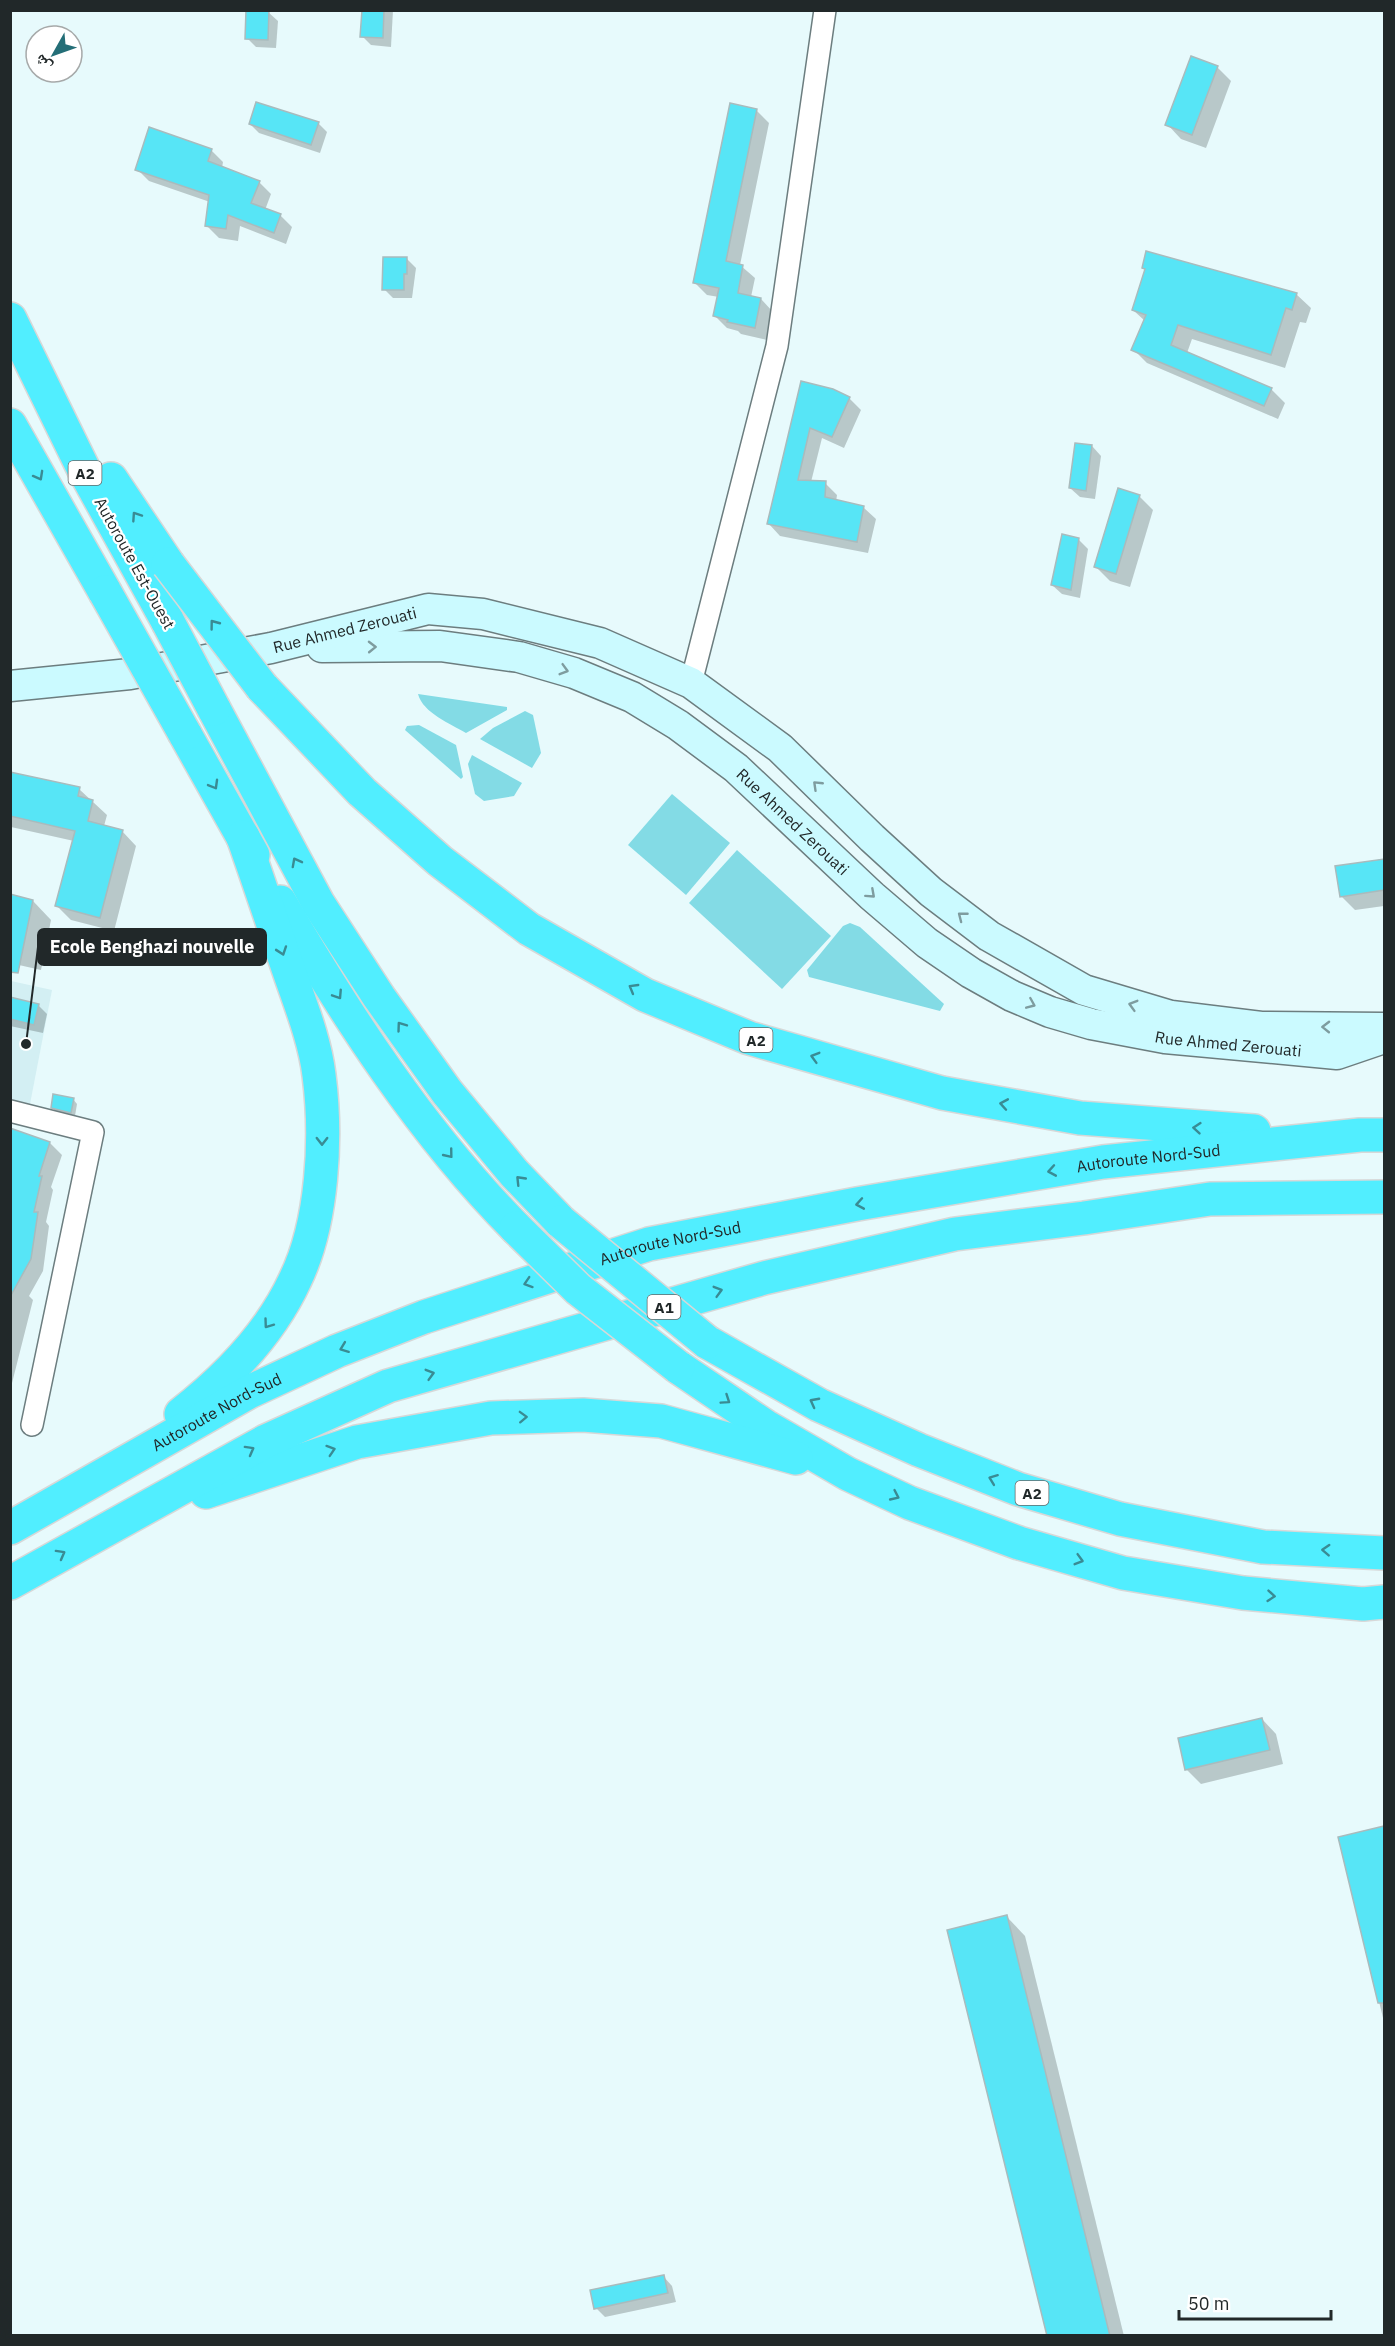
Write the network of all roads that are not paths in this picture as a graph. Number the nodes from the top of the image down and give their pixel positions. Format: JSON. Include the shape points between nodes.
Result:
{"nodes":[{"id":1,"x":825,"y":10,"type":"edge"},
{"id":2,"x":10,"y":318,"type":"edge"},
{"id":3,"x":10,"y":425,"type":"edge"},
{"id":4,"x":272,"y":648,"type":"junction"},
{"id":5,"x":691,"y":683,"type":"junction"},
{"id":6,"x":10,"y":686,"type":"edge"},
{"id":7,"x":243,"y":837,"type":"junction"},
{"id":8,"x":1384,"y":1028,"type":"edge"},
{"id":9,"x":1384,"y":1038,"type":"edge"},
{"id":10,"x":10,"y":1111,"type":"edge"},
{"id":11,"x":1372,"y":1135,"type":"edge"},
{"id":12,"x":1378,"y":1199,"type":"edge"},
{"id":13,"x":32,"y":1425,"type":"dead end"},
{"id":14,"x":113,"y":1470,"type":"junction"},
{"id":15,"x":848,"y":1474,"type":"junction"},
{"id":16,"x":117,"y":1523,"type":"junction"},
{"id":17,"x":10,"y":1528,"type":"edge"},
{"id":18,"x":1384,"y":1553,"type":"edge"},
{"id":19,"x":10,"y":1583,"type":"edge"},
{"id":20,"x":1384,"y":1602,"type":"edge"}],
"edges":[{"from":1,"to":5,"type":"street","via":[[777,346]]},
{"from":11,"to":2,"type":"highway","number":"A2","one_way":true,"bridge":true,"via":[[1232,1131],[1080,1118],[942,1094],[749,1038],[645,995],[529,929],[440,861],[362,792],[262,687],[168,564]]},
{"from":18,"to":2,"type":"highway","name":"Autoroute Est-Ouest","number":"A2","one_way":true,"bridge":true,"via":[[1263,1547],[1120,1519],[1018,1489],[919,1450],[819,1405],[707,1342],[561,1222],[514,1173],[447,1092],[318,903],[84,470]]},
{"from":3,"to":7,"type":"highway","number":"A2","one_way":true,"bridge":true},
{"from":4,"to":5,"type":"main road","name":"Rue Ahmed Zerouati","via":[[428,609],[483,614],[600,643]]},
{"from":4,"to":6,"type":"main road","via":[[130,674]]},
{"from":4,"to":9,"type":"main road","name":"Rue Ahmed Zerouati","one_way":true,"via":[[440,646],[519,657],[574,673],[632,697],[736,768],[927,943],[971,973],[1050,1012],[1165,1038],[1337,1054]]},
{"from":8,"to":5,"type":"main road","name":"Rue Ahmed Zerouati","one_way":true,"via":[[1261,1027],[1171,1016],[1084,990],[989,936],[931,892],[780,748]]},
{"from":7,"to":14,"type":"highway","one_way":true,"via":[[304,1014],[319,1074],[322,1177],[296,1280],[270,1322],[234,1367]]},
{"from":7,"to":15,"type":"highway","one_way":true,"bridge":true,"via":[[302,939],[372,1047],[478,1190],[579,1289],[678,1367],[765,1426]]},
{"from":10,"to":13,"type":"street","via":[[93,1132]]},
{"from":11,"to":14,"type":"highway","name":"Autoroute Nord-Sud","one_way":true,"via":[[1103,1162],[649,1244],[424,1317],[336,1351],[249,1392]]},
{"from":16,"to":12,"type":"highway","number":"A1","one_way":true,"via":[[266,1441],[388,1386],[764,1278],[955,1234],[1210,1199]]},
{"from":14,"to":17,"type":"highway","name":"Autoroute Nord-Sud"},
{"from":16,"to":15,"type":"highway","one_way":true,"via":[[357,1442],[491,1418],[583,1415],[661,1420]]},
{"from":15,"to":20,"type":"highway","one_way":true,"via":[[910,1503],[1019,1543],[1123,1573],[1243,1593],[1364,1604]]},
{"from":19,"to":16,"type":"highway","number":"A1","one_way":true}]}
